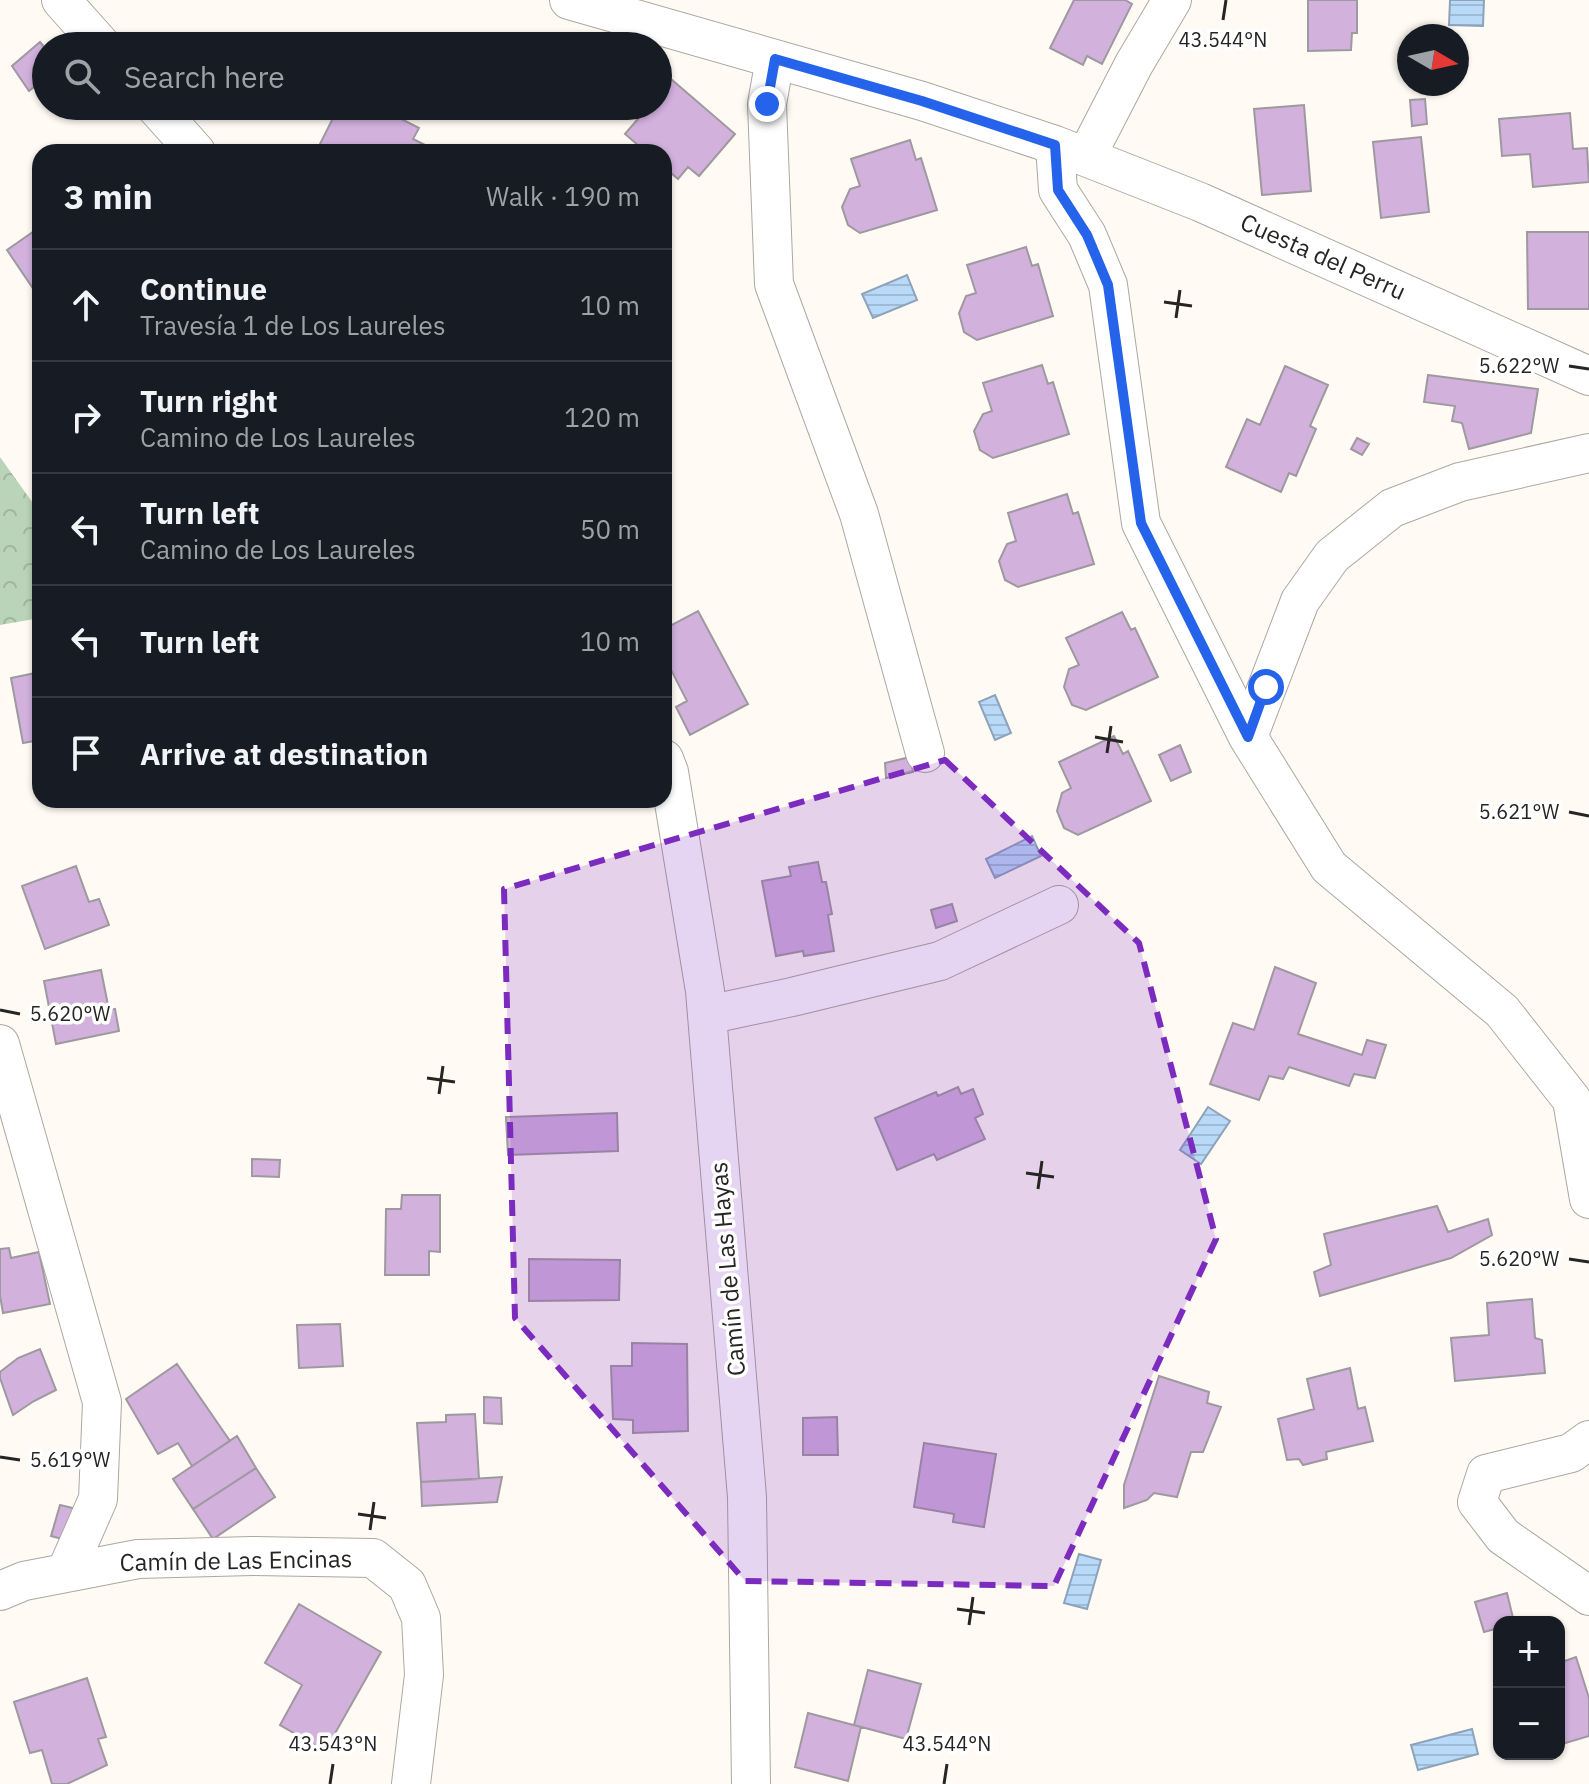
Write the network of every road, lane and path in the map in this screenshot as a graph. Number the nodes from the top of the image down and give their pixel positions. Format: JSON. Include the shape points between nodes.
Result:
{"nodes":[{"id":1,"x":61,"y":0,"type":"edge"},
{"id":2,"x":569,"y":0,"type":"edge"},
{"id":3,"x":1172,"y":0,"type":"edge"},
{"id":4,"x":90,"y":32,"type":"edge"},
{"id":5,"x":775,"y":59,"type":"junction"},
{"id":6,"x":167,"y":120,"type":"edge"},
{"id":7,"x":189,"y":144,"type":"edge"},
{"id":8,"x":1070,"y":151,"type":"junction"},
{"id":9,"x":1589,"y":376,"type":"edge"},
{"id":10,"x":1589,"y":453,"type":"edge"},
{"id":11,"x":1248,"y":737,"type":"junction"},
{"id":12,"x":925,"y":753,"type":"dead end"},
{"id":13,"x":672,"y":790,"type":"edge"},
{"id":14,"x":1059,"y":905,"type":"dead end"},
{"id":15,"x":707,"y":1015,"type":"junction"},
{"id":16,"x":0,"y":1044,"type":"edge"},
{"id":17,"x":1589,"y":1199,"type":"edge"},
{"id":18,"x":1589,"y":1440,"type":"edge"},
{"id":19,"x":66,"y":1572,"type":"junction"},
{"id":20,"x":1,"y":1585,"type":"edge"},
{"id":21,"x":1589,"y":1596,"type":"edge"},
{"id":22,"x":411,"y":1784,"type":"edge"},
{"id":23,"x":751,"y":1784,"type":"edge"}],
"edges":[{"from":1,"to":4,"type":"street"},
{"from":2,"to":5,"type":"street","name":"Cuesta del Perru"},
{"from":3,"to":8,"type":"street","via":[[1134,64]]},
{"from":5,"to":8,"type":"street","name":"Cuesta del Perru"},
{"from":5,"to":12,"type":"street","via":[[767,104],[774,284],[859,514]]},
{"from":6,"to":7,"type":"street"},
{"from":8,"to":9,"type":"street","name":"Cuesta del Perru","via":[[1200,202]]},
{"from":8,"to":11,"type":"street","via":[[1058,190],[1087,235],[1108,285],[1141,523]]},
{"from":10,"to":11,"type":"street","via":[[1460,482],[1392,508],[1332,556],[1300,601]]},
{"from":11,"to":17,"type":"street","via":[[1329,867],[1502,1011],[1572,1100]]},
{"from":13,"to":15,"type":"street","name":"Camín de Las Hayas"},
{"from":14,"to":15,"type":"street","via":[[940,961]]},
{"from":15,"to":23,"type":"street","name":"Camín de Las Hayas","via":[[747,1497]]},
{"from":16,"to":19,"type":"street","via":[[102,1402],[98,1499]]},
{"from":18,"to":21,"type":"street","via":[[1571,1453],[1486,1474],[1477,1502],[1503,1536]]},
{"from":19,"to":20,"type":"street","name":"Camín de Las Encinas"},
{"from":19,"to":22,"type":"street","name":"Camín de Las Encinas","via":[[138,1559],[373,1558],[407,1585],[421,1618],[424,1675]]}]}
